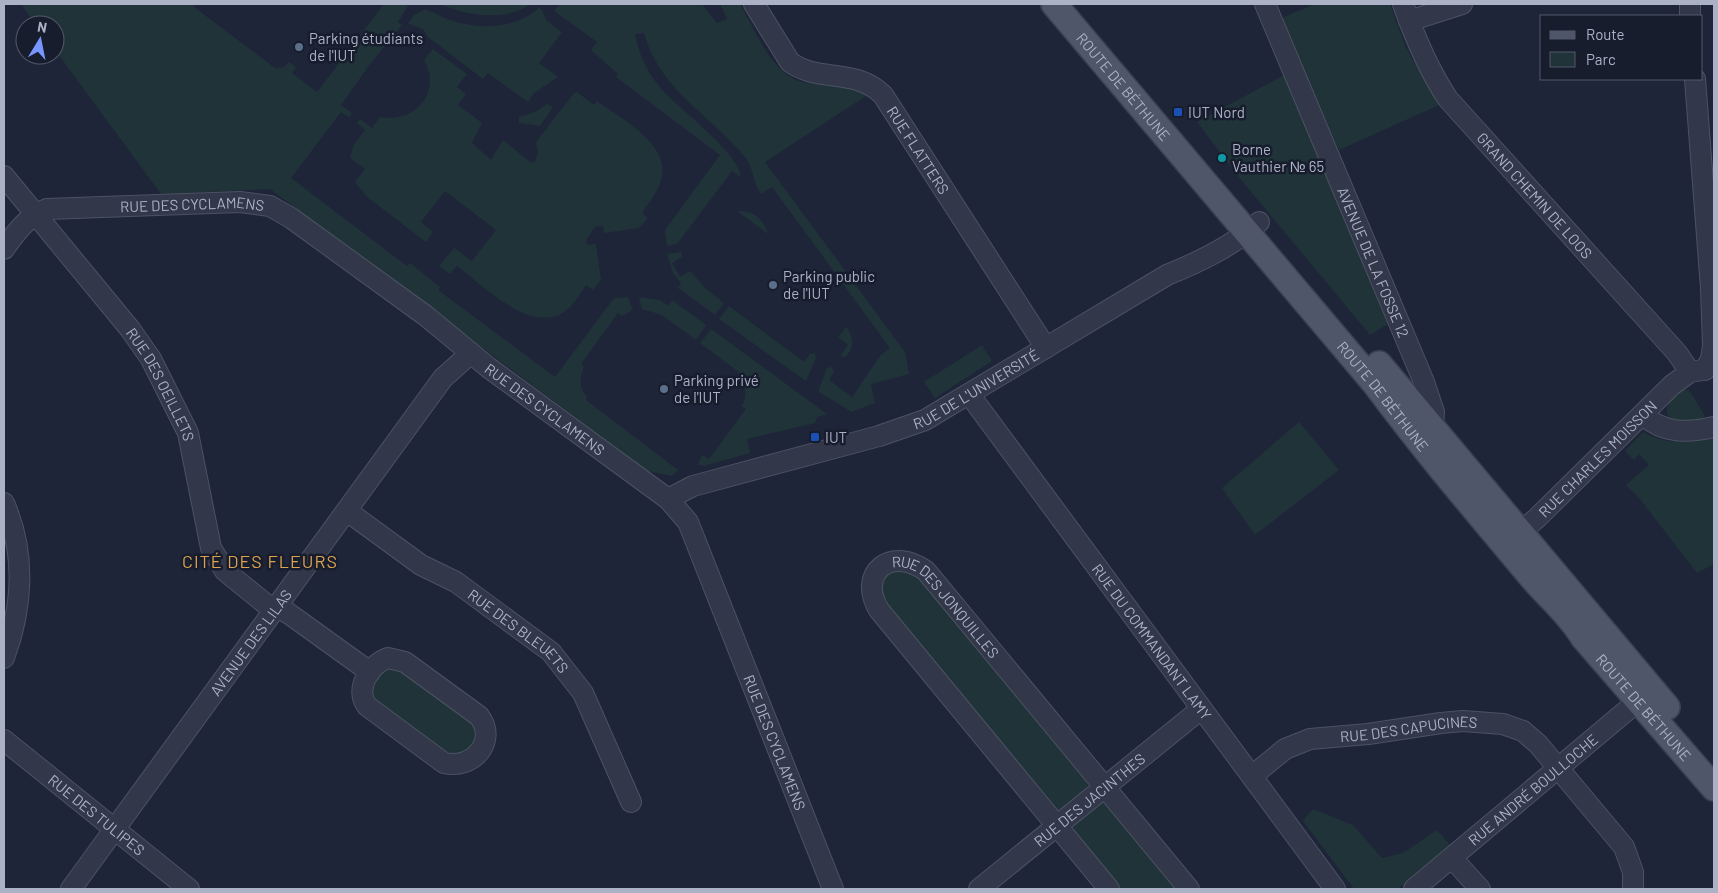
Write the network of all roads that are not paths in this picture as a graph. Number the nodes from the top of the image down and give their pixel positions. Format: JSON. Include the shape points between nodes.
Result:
{"nodes":[{"id":1,"x":754,"y":4,"type":"edge"},
{"id":2,"x":1054,"y":4,"type":"edge"},
{"id":3,"x":1073,"y":4,"type":"edge"},
{"id":4,"x":1265,"y":4,"type":"edge"},
{"id":5,"x":1462,"y":4,"type":"edge"},
{"id":6,"x":1406,"y":12,"type":"edge"},
{"id":7,"x":1694,"y":80,"type":"edge"},
{"id":8,"x":1706,"y":138,"type":"edge"},
{"id":9,"x":4,"y":176,"type":"edge"},
{"id":10,"x":36,"y":214,"type":"junction"},
{"id":11,"x":1253,"y":227,"type":"junction"},
{"id":12,"x":4,"y":249,"type":"edge"},
{"id":13,"x":1046,"y":348,"type":"junction"},
{"id":14,"x":471,"y":353,"type":"junction"},
{"id":15,"x":1412,"y":355,"type":"junction"},
{"id":16,"x":1703,"y":376,"type":"edge"},
{"id":17,"x":1382,"y":381,"type":"junction"},
{"id":18,"x":970,"y":394,"type":"junction"},
{"id":19,"x":1643,"y":415,"type":"junction"},
{"id":20,"x":1714,"y":426,"type":"edge"},
{"id":21,"x":1426,"y":434,"type":"junction"},
{"id":22,"x":668,"y":499,"type":"junction"},
{"id":23,"x":4,"y":502,"type":"edge"},
{"id":24,"x":347,"y":511,"type":"junction"},
{"id":25,"x":1513,"y":538,"type":"junction"},
{"id":26,"x":276,"y":608,"type":"junction"},
{"id":27,"x":4,"y":658,"type":"edge"},
{"id":28,"x":370,"y":672,"type":"junction"},
{"id":29,"x":1645,"y":695,"type":"junction"},
{"id":30,"x":1201,"y":708,"type":"junction"},
{"id":31,"x":4,"y":740,"type":"edge"},
{"id":32,"x":1714,"y":762,"type":"edge"},
{"id":33,"x":1558,"y":769,"type":"junction"},
{"id":34,"x":1252,"y":776,"type":"junction"},
{"id":35,"x":1104,"y":787,"type":"junction"},
{"id":36,"x":1714,"y":788,"type":"edge"},
{"id":37,"x":631,"y":802,"type":"dead end"},
{"id":38,"x":1056,"y":825,"type":"junction"},
{"id":39,"x":115,"y":829,"type":"junction"},
{"id":40,"x":1452,"y":858,"type":"junction"},
{"id":41,"x":71,"y":889,"type":"edge"},
{"id":42,"x":189,"y":889,"type":"edge"},
{"id":43,"x":833,"y":889,"type":"edge"},
{"id":44,"x":979,"y":889,"type":"edge"},
{"id":45,"x":1109,"y":889,"type":"edge"},
{"id":46,"x":1189,"y":889,"type":"edge"},
{"id":47,"x":1334,"y":889,"type":"edge"},
{"id":48,"x":1414,"y":889,"type":"edge"},
{"id":49,"x":1480,"y":889,"type":"edge"},
{"id":50,"x":1633,"y":889,"type":"edge"}],
"edges":[{"from":1,"to":13,"type":"street","name":"RUE FLATTERS","via":[[794,65],[861,80],[883,95]]},
{"from":2,"to":11,"type":"main road","name":"ROUTE DE BÉTHUNE"},
{"from":3,"to":11,"type":"main road","name":"ROUTE DE BÉTHUNE"},
{"from":4,"to":15,"type":"street","name":"AVENUE DE LA FOSSE 12"},
{"from":5,"to":6,"type":"street"},
{"from":6,"to":16,"type":"street","name":"GRAND CHEMIN DE LOOS","via":[[1432,75],[1448,99],[1677,353]]},
{"from":7,"to":8,"type":"street"},
{"from":8,"to":16,"type":"street","via":[[1712,355]]},
{"from":9,"to":10,"type":"street","name":"RUE DES OEILLETS"},
{"from":10,"to":12,"type":"street","via":[[22,224]]},
{"from":10,"to":14,"type":"street","name":"RUE DES CYCLAMENS","via":[[47,209],[240,202],[270,206],[426,316]]},
{"from":10,"to":26,"type":"street","name":"RUE DES OEILLETS","via":[[130,329],[173,399],[188,433],[211,548],[217,560],[234,579],[267,605]]},
{"from":11,"to":13,"type":"street","name":"RUE DE L'UNIVERSITÉ","via":[[1191,266],[1167,274]]},
{"from":11,"to":17,"type":"main road","name":"ROUTE DE BÉTHUNE"},
{"from":13,"to":18,"type":"street","name":"RUE DE L'UNIVERSITÉ"},
{"from":14,"to":22,"type":"street","name":"RUE DES CYCLAMENS"},
{"from":14,"to":24,"type":"street","name":"AVENUE DES LILAS","via":[[443,378]]},
{"from":15,"to":17,"type":"street","name":"AVENUE DE LA FOSSE 12"},
{"from":15,"to":21,"type":"street","name":"AVENUE DE LA FOSSE 12","via":[[1433,406]]},
{"from":16,"to":19,"type":"street","name":"RUE CHARLES MOISSON","via":[[1672,385]]},
{"from":17,"to":21,"type":"main road","name":"ROUTE DE BÉTHUNE"},
{"from":18,"to":22,"type":"street","name":"RUE DE L'UNIVERSITÉ","via":[[906,427],[693,486]]},
{"from":18,"to":30,"type":"street","name":"RUE DU COMMANDANT LAMY"},
{"from":19,"to":20,"type":"street","via":[[1652,423],[1674,430],[1688,432]]},
{"from":19,"to":25,"type":"street","name":"RUE CHARLES MOISSON"},
{"from":21,"to":25,"type":"main road","name":"ROUTE DE BÉTHUNE"},
{"from":22,"to":43,"type":"street","name":"RUE DES CYCLAMENS","via":[[688,522]]},
{"from":23,"to":27,"type":"street","via":[[15,530],[20,562],[17,613]]},
{"from":24,"to":26,"type":"street","name":"AVENUE DES LILAS"},
{"from":24,"to":37,"type":"street","name":"RUE DES BLEUETS","via":[[421,564],[456,582],[550,652],[583,692]]},
{"from":25,"to":29,"type":"main road","name":"ROUTE DE BÉTHUNE","via":[[1536,583],[1574,620],[1583,637]]},
{"from":26,"to":28,"type":"street","name":"RUE DES OEILLETS","via":[[288,613]]},
{"from":26,"to":39,"type":"street","name":"AVENUE DES LILAS"},
{"from":28,"to":28,"type":"street","via":[[381,660],[395,658],[405,662],[479,716],[484,723],[485,742],[480,752],[471,761],[444,763],[367,706],[361,693]]},
{"from":29,"to":32,"type":"main road","name":"ROUTE DE BÉTHUNE"},
{"from":29,"to":33,"type":"street","name":"RUE ANDRÉ BOULLOCHE"},
{"from":29,"to":36,"type":"main road","name":"ROUTE DE BÉTHUNE"},
{"from":30,"to":34,"type":"street","name":"RUE DU COMMANDANT LAMY"},
{"from":30,"to":35,"type":"street","name":"RUE DES JACINTHES"},
{"from":31,"to":39,"type":"street","name":"RUE DES TULIPES"},
{"from":33,"to":34,"type":"street","name":"RUE DES CAPUCINES","via":[[1523,731],[1503,724],[1463,721],[1310,739],[1285,750]]},
{"from":33,"to":40,"type":"street","name":"RUE ANDRÉ BOULLOCHE"},
{"from":33,"to":50,"type":"street","name":"RUE DES CAPUCINES","via":[[1624,846],[1633,872]]},
{"from":34,"to":47,"type":"street","name":"RUE DU COMMANDANT LAMY"},
{"from":35,"to":38,"type":"street","name":"RUE DES JACINTHES"},
{"from":35,"to":38,"type":"street","name":"RUE DES JONQUILLES","via":[[926,572],[904,560],[883,565],[873,581],[872,594],[879,610]]},
{"from":35,"to":46,"type":"street","name":"RUE DES JONQUILLES"},
{"from":38,"to":44,"type":"street","name":"RUE DES JACINTHES"},
{"from":38,"to":45,"type":"street","name":"RUE DES JONQUILLES"},
{"from":39,"to":41,"type":"street","name":"AVENUE DES LILAS"},
{"from":39,"to":42,"type":"street","name":"RUE DES TULIPES"},
{"from":40,"to":48,"type":"street","name":"RUE ANDRÉ BOULLOCHE"},
{"from":40,"to":49,"type":"street"}]}
